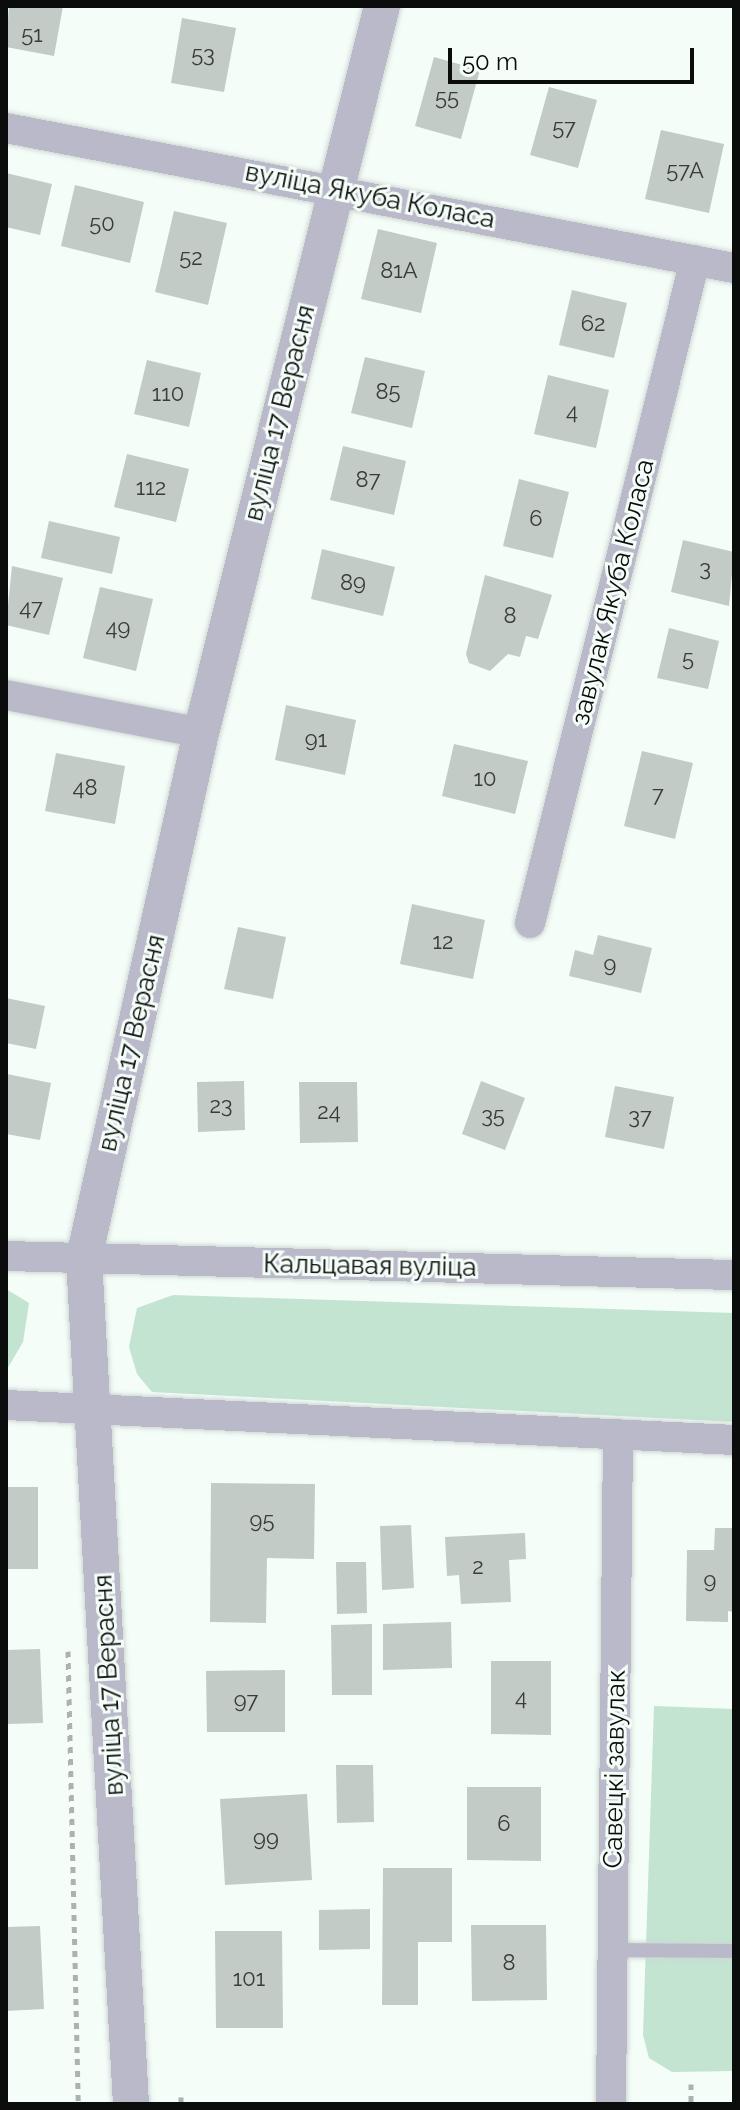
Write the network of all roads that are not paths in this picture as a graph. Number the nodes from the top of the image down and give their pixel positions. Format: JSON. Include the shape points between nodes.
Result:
{"nodes":[{"id":1,"x":382,"y":6,"type":"edge"},
{"id":2,"x":6,"y":128,"type":"edge"},
{"id":3,"x":336,"y":188,"type":"junction"},
{"id":4,"x":695,"y":260,"type":"junction"},
{"id":5,"x":734,"y":268,"type":"edge"},
{"id":6,"x":6,"y":695,"type":"edge"},
{"id":7,"x":201,"y":733,"type":"junction"},
{"id":8,"x":530,"y":923,"type":"dead end"},
{"id":9,"x":6,"y":1256,"type":"edge"},
{"id":10,"x":84,"y":1258,"type":"junction"},
{"id":11,"x":734,"y":1275,"type":"edge"},
{"id":12,"x":6,"y":1405,"type":"edge"},
{"id":13,"x":94,"y":1406,"type":"junction"},
{"id":14,"x":618,"y":1434,"type":"junction"},
{"id":15,"x":734,"y":1440,"type":"edge"},
{"id":16,"x":613,"y":1950,"type":"junction"},
{"id":17,"x":734,"y":1951,"type":"edge"},
{"id":18,"x":131,"y":2104,"type":"edge"},
{"id":19,"x":611,"y":2104,"type":"edge"}],
"edges":[{"from":1,"to":3,"type":"street","name":"вуліца 17 Верасня"},
{"from":2,"to":3,"type":"street","name":"вуліца Якуба Коласа"},
{"from":3,"to":4,"type":"street","name":"вуліца Якуба Коласа"},
{"from":3,"to":7,"type":"street","name":"вуліца 17 Верасня"},
{"from":4,"to":5,"type":"street","name":"вуліца Якуба Коласа"},
{"from":4,"to":8,"type":"street","name":"завулак Якуба Коласа"},
{"from":6,"to":7,"type":"street"},
{"from":7,"to":10,"type":"street","name":"вуліца 17 Верасня"},
{"from":9,"to":10,"type":"street","name":"Кальцавая вуліца"},
{"from":10,"to":11,"type":"street","name":"Кальцавая вуліца"},
{"from":10,"to":13,"type":"street","name":"вуліца 17 Верасня"},
{"from":12,"to":13,"type":"street"},
{"from":13,"to":14,"type":"street"},
{"from":13,"to":18,"type":"street","name":"вуліца 17 Верасня"},
{"from":14,"to":15,"type":"street"},
{"from":14,"to":16,"type":"street","name":"Савецкі завулак"},
{"from":16,"to":17,"type":"lane"},
{"from":16,"to":19,"type":"street","name":"Савецкі завулак"}]}
